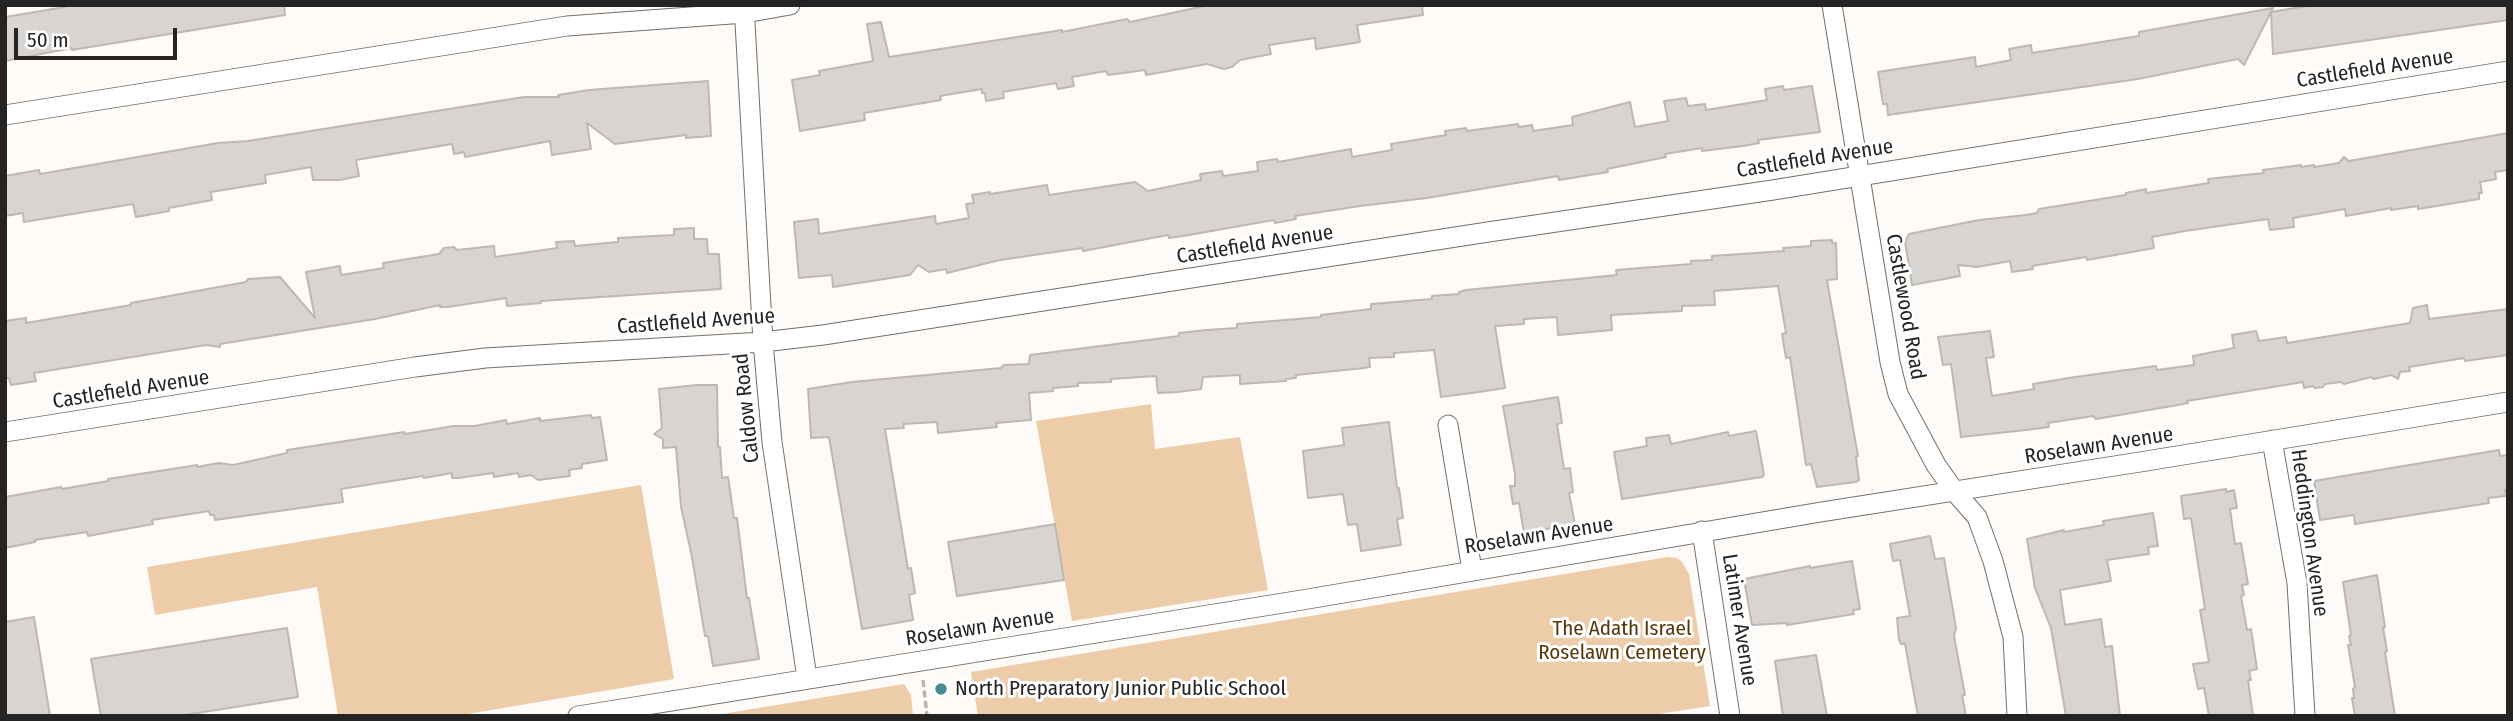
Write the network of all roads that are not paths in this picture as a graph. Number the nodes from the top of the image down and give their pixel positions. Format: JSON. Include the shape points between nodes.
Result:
{"nodes":[{"id":1,"x":790,"y":5,"type":"edge"},
{"id":2,"x":1832,"y":5,"type":"edge"},
{"id":3,"x":745,"y":9,"type":"edge"},
{"id":4,"x":2508,"y":71,"type":"edge"},
{"id":5,"x":5,"y":115,"type":"edge"},
{"id":6,"x":1860,"y":175,"type":"junction"},
{"id":7,"x":763,"y":342,"type":"junction"},
{"id":8,"x":2508,"y":402,"type":"edge"},
{"id":9,"x":1448,"y":425,"type":"dead end"},
{"id":10,"x":5,"y":432,"type":"edge"},
{"id":11,"x":2272,"y":440,"type":"junction"},
{"id":12,"x":1955,"y":492,"type":"junction"},
{"id":13,"x":1702,"y":531,"type":"junction"},
{"id":14,"x":1472,"y":570,"type":"junction"},
{"id":15,"x":807,"y":678,"type":"junction"},
{"id":16,"x":578,"y":716,"type":"edge"},
{"id":17,"x":1730,"y":716,"type":"edge"},
{"id":18,"x":2017,"y":716,"type":"edge"},
{"id":19,"x":2305,"y":716,"type":"edge"}],
"edges":[{"from":1,"to":3,"type":"street"},
{"from":2,"to":6,"type":"street","name":"Castlewood Road"},
{"from":3,"to":5,"type":"street","via":[[567,26]]},
{"from":3,"to":7,"type":"street","name":"Caldow Road"},
{"from":4,"to":6,"type":"street","name":"Castlefield Avenue"},
{"from":6,"to":7,"type":"street","name":"Castlefield Avenue"},
{"from":6,"to":12,"type":"street","name":"Castlewood Road","via":[[1898,394]]},
{"from":7,"to":10,"type":"street","name":"Castlefield Avenue","via":[[485,358]]},
{"from":7,"to":15,"type":"street","name":"Caldow Road","via":[[772,442]]},
{"from":8,"to":11,"type":"street","name":"Roselawn Avenue"},
{"from":9,"to":14,"type":"street"},
{"from":11,"to":12,"type":"street","name":"Roselawn Avenue"},
{"from":11,"to":19,"type":"street","name":"Heddington Avenue","via":[[2297,583]]},
{"from":12,"to":13,"type":"street","name":"Roselawn Avenue"},
{"from":12,"to":18,"type":"street","name":"Castlewood Road","via":[[1977,517],[1993,561],[2013,637]]},
{"from":13,"to":14,"type":"street","name":"Roselawn Avenue"},
{"from":13,"to":17,"type":"street","name":"Latimer Avenue"},
{"from":14,"to":15,"type":"street","name":"Roselawn Avenue"},
{"from":15,"to":16,"type":"street","name":"Roselawn Avenue"}]}
